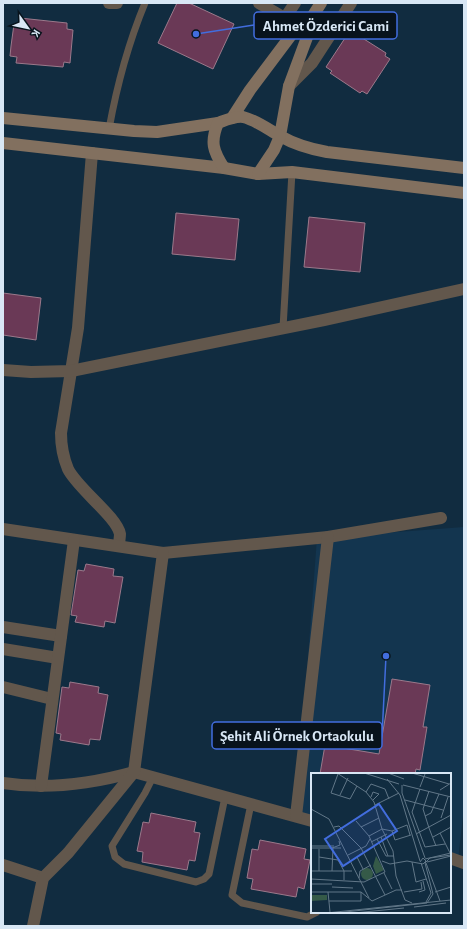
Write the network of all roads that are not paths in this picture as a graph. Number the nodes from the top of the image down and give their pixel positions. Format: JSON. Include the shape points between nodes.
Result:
{"nodes":[{"id":1,"x":108,"y":3,"type":"edge"},
{"id":2,"x":117,"y":3,"type":"edge"},
{"id":3,"x":145,"y":3,"type":"edge"},
{"id":4,"x":259,"y":3,"type":"edge"},
{"id":5,"x":295,"y":3,"type":"edge"},
{"id":6,"x":321,"y":3,"type":"edge"},
{"id":7,"x":351,"y":3,"type":"edge"},
{"id":8,"x":312,"y":17,"type":"junction"},
{"id":9,"x":285,"y":18,"type":"junction"},
{"id":10,"x":298,"y":26,"type":"junction"},
{"id":11,"x":289,"y":86,"type":"junction"},
{"id":12,"x":3,"y":118,"type":"edge"},
{"id":13,"x":232,"y":118,"type":"junction"},
{"id":14,"x":218,"y":123,"type":"junction"},
{"id":15,"x":109,"y":129,"type":"junction"},
{"id":16,"x":280,"y":136,"type":"junction"},
{"id":17,"x":3,"y":143,"type":"edge"},
{"id":18,"x":92,"y":153,"type":"junction"},
{"id":19,"x":224,"y":168,"type":"junction"},
{"id":20,"x":464,"y":168,"type":"edge"},
{"id":21,"x":292,"y":172,"type":"junction"},
{"id":22,"x":258,"y":174,"type":"junction"},
{"id":23,"x":464,"y":193,"type":"edge"},
{"id":24,"x":464,"y":289,"type":"edge"},
{"id":25,"x":283,"y":328,"type":"junction"},
{"id":26,"x":3,"y":370,"type":"edge"},
{"id":27,"x":71,"y":371,"type":"junction"},
{"id":28,"x":441,"y":518,"type":"dead end"},
{"id":29,"x":3,"y":529,"type":"edge"},
{"id":30,"x":328,"y":537,"type":"junction"},
{"id":31,"x":74,"y":540,"type":"junction"},
{"id":32,"x":119,"y":546,"type":"junction"},
{"id":33,"x":163,"y":553,"type":"junction"},
{"id":34,"x":3,"y":627,"type":"edge"},
{"id":35,"x":61,"y":636,"type":"junction"},
{"id":36,"x":3,"y":649,"type":"edge"},
{"id":37,"x":58,"y":658,"type":"junction"},
{"id":38,"x":3,"y":687,"type":"edge"},
{"id":39,"x":52,"y":699,"type":"junction"},
{"id":40,"x":134,"y":772,"type":"junction"},
{"id":41,"x":153,"y":777,"type":"junction"},
{"id":42,"x":3,"y":784,"type":"edge"},
{"id":43,"x":41,"y":786,"type":"junction"},
{"id":44,"x":225,"y":797,"type":"junction"},
{"id":45,"x":251,"y":804,"type":"junction"},
{"id":46,"x":296,"y":816,"type":"junction"},
{"id":47,"x":311,"y":820,"type":"edge"},
{"id":48,"x":451,"y":858,"type":"edge"},
{"id":49,"x":464,"y":863,"type":"edge"},
{"id":50,"x":3,"y":865,"type":"edge"},
{"id":51,"x":43,"y":878,"type":"junction"},
{"id":52,"x":315,"y":913,"type":"edge"},
{"id":53,"x":33,"y":926,"type":"edge"}],
"edges":[{"from":1,"to":2,"type":"street"},
{"from":3,"to":15,"type":"lane","via":[[121,72]]},
{"from":4,"to":9,"type":"street"},
{"from":5,"to":9,"type":"street"},
{"from":6,"to":8,"type":"main road"},
{"from":7,"to":11,"type":"street","via":[[312,63]]},
{"from":8,"to":10,"type":"main road"},
{"from":8,"to":11,"type":"main road"},
{"from":9,"to":10,"type":"street"},
{"from":10,"to":13,"type":"main road"},
{"from":11,"to":16,"type":"main road"},
{"from":12,"to":15,"type":"main road"},
{"from":13,"to":14,"type":"main road"},
{"from":13,"to":16,"type":"main road","via":[[243,117]]},
{"from":14,"to":15,"type":"main road","via":[[157,132]]},
{"from":14,"to":19,"type":"main road","via":[[213,145]]},
{"from":16,"to":20,"type":"main road","via":[[320,150]]},
{"from":16,"to":22,"type":"main road"},
{"from":17,"to":18,"type":"main road"},
{"from":18,"to":19,"type":"main road"},
{"from":18,"to":27,"type":"street","via":[[78,328]]},
{"from":19,"to":22,"type":"main road"},
{"from":21,"to":22,"type":"main road"},
{"from":21,"to":23,"type":"main road"},
{"from":21,"to":25,"type":"lane"},
{"from":24,"to":25,"type":"street"},
{"from":25,"to":27,"type":"street"},
{"from":26,"to":27,"type":"street"},
{"from":27,"to":32,"type":"street","via":[[61,433],[63,455],[76,480],[114,522],[120,533]]},
{"from":28,"to":30,"type":"street"},
{"from":29,"to":31,"type":"street"},
{"from":30,"to":33,"type":"street"},
{"from":30,"to":46,"type":"street"},
{"from":31,"to":32,"type":"street"},
{"from":31,"to":35,"type":"street"},
{"from":32,"to":33,"type":"street"},
{"from":33,"to":40,"type":"street"},
{"from":34,"to":35,"type":"street"},
{"from":35,"to":37,"type":"street"},
{"from":36,"to":37,"type":"street"},
{"from":37,"to":39,"type":"street"},
{"from":38,"to":39,"type":"street"},
{"from":39,"to":43,"type":"street"},
{"from":40,"to":41,"type":"street"},
{"from":40,"to":43,"type":"street","via":[[95,782]]},
{"from":40,"to":51,"type":"street","via":[[68,853]]},
{"from":41,"to":44,"type":"street"},
{"from":41,"to":44,"type":"lane","via":[[112,846],[115,857],[124,864],[196,882],[204,879],[208,874]]},
{"from":42,"to":43,"type":"street"},
{"from":44,"to":45,"type":"street"},
{"from":45,"to":46,"type":"street"},
{"from":45,"to":52,"type":"lane","via":[[232,895],[242,903],[307,917]]},
{"from":46,"to":47,"type":"street"},
{"from":48,"to":49,"type":"street"},
{"from":50,"to":51,"type":"street"},
{"from":51,"to":53,"type":"street"}]}
